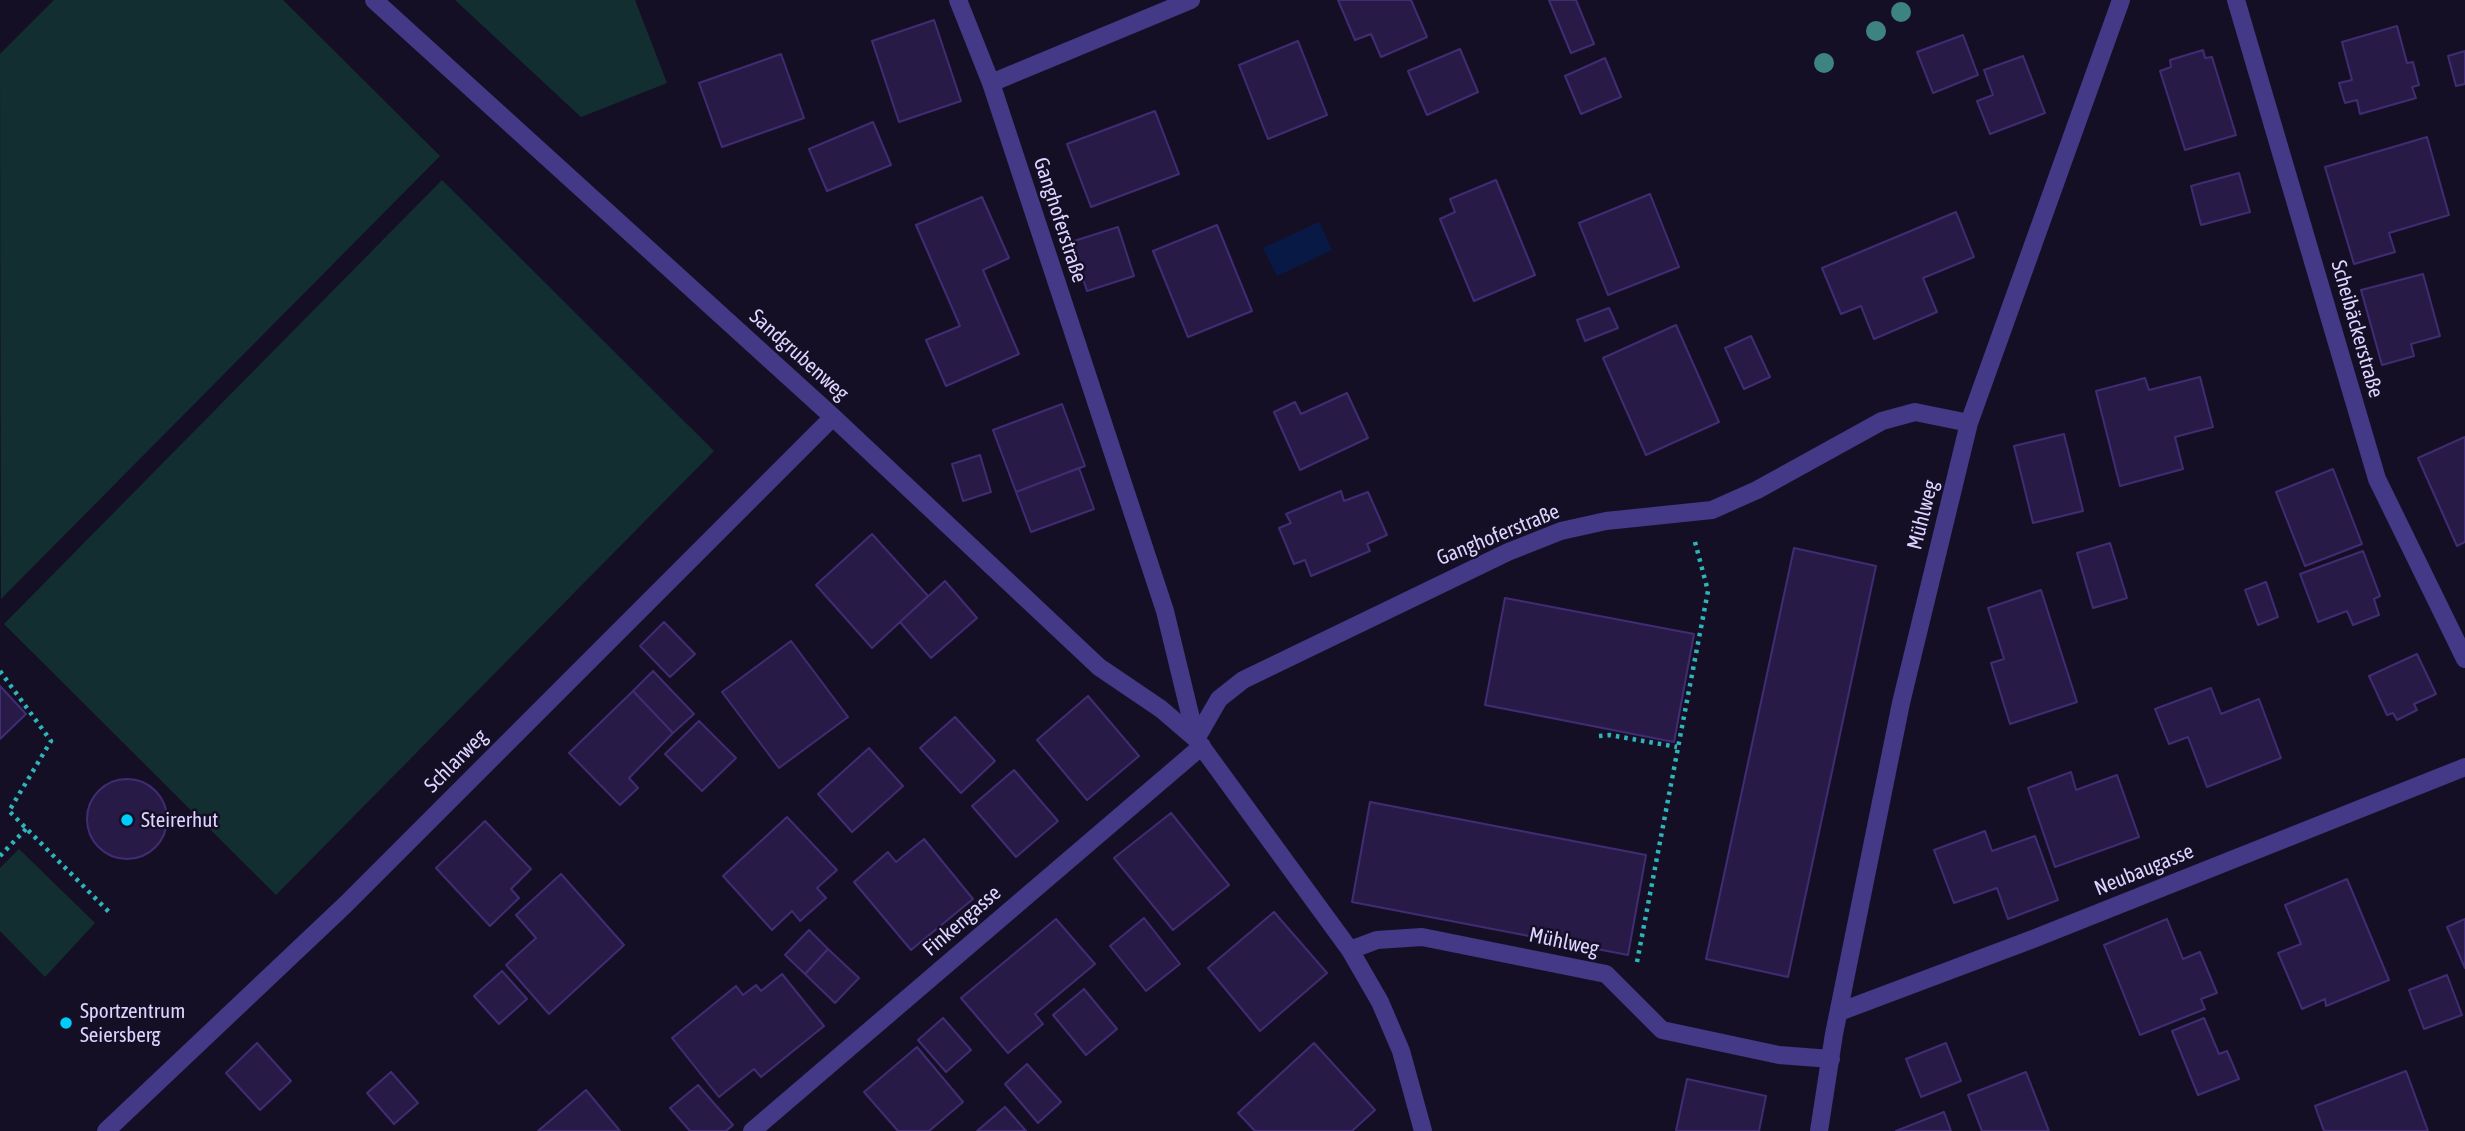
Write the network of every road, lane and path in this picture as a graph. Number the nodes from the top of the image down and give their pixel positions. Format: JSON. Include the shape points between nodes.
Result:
{"nodes":[{"id":1,"x":374,"y":0,"type":"edge"},
{"id":2,"x":958,"y":0,"type":"edge"},
{"id":3,"x":1191,"y":0,"type":"edge"},
{"id":4,"x":2121,"y":0,"type":"edge"},
{"id":5,"x":2236,"y":0,"type":"edge"},
{"id":6,"x":991,"y":83,"type":"junction"},
{"id":7,"x":833,"y":417,"type":"junction"},
{"id":8,"x":1969,"y":423,"type":"junction"},
{"id":9,"x":1687,"y":514,"type":"junction"},
{"id":10,"x":2465,"y":659,"type":"edge"},
{"id":11,"x":0,"y":671,"type":"edge"},
{"id":12,"x":1599,"y":736,"type":"dead end"},
{"id":13,"x":1199,"y":743,"type":"junction"},
{"id":14,"x":1677,"y":747,"type":"junction"},
{"id":15,"x":2465,"y":767,"type":"edge"},
{"id":16,"x":26,"y":829,"type":"junction"},
{"id":17,"x":0,"y":856,"type":"edge"},
{"id":18,"x":109,"y":912,"type":"dead end"},
{"id":19,"x":1350,"y":950,"type":"junction"},
{"id":20,"x":1627,"y":995,"type":"junction"},
{"id":21,"x":1839,"y":1012,"type":"junction"},
{"id":22,"x":1831,"y":1059,"type":"junction"},
{"id":23,"x":106,"y":1131,"type":"edge"},
{"id":24,"x":752,"y":1131,"type":"edge"},
{"id":25,"x":1423,"y":1131,"type":"edge"},
{"id":26,"x":1819,"y":1131,"type":"edge"}],
"edges":[{"from":1,"to":7,"type":"street","name":"Sandgrubenweg"},
{"from":2,"to":6,"type":"street","name":"Ganghoferstraße"},
{"from":3,"to":6,"type":"street"},
{"from":4,"to":8,"type":"street","name":"Mühlweg"},
{"from":5,"to":10,"type":"street","name":"Scheibäckerstraße","via":[[2377,479]]},
{"from":6,"to":13,"type":"street","name":"Ganghoferstraße","via":[[1165,611]]},
{"from":7,"to":13,"type":"street","name":"Sandgrubenweg","via":[[1099,667],[1161,709]]},
{"from":7,"to":23,"type":"street","name":"Schlarweg","via":[[345,905]]},
{"from":8,"to":9,"type":"street","name":"Ganghoferstraße","via":[[1916,412],[1882,421],[1757,490],[1712,510]]},
{"from":8,"to":21,"type":"street","name":"Mühlweg","via":[[1900,703]]},
{"from":9,"to":13,"type":"street","name":"Ganghoferstraße","via":[[1572,528],[1508,552],[1243,680],[1219,699]]},
{"from":9,"to":14,"type":"path","via":[[1708,591]]},
{"from":11,"to":16,"type":"path","via":[[51,741],[9,811]]},
{"from":12,"to":14,"type":"path"},
{"from":13,"to":19,"type":"street","name":"Ganghoferstraße"},
{"from":13,"to":24,"type":"street","name":"Finkengasse"},
{"from":14,"to":20,"type":"path","via":[[1635,976]]},
{"from":15,"to":21,"type":"street","name":"Neubaugasse"},
{"from":16,"to":17,"type":"path"},
{"from":16,"to":18,"type":"path"},
{"from":19,"to":20,"type":"street","name":"Mühlweg","via":[[1377,940],[1422,937],[1606,974]]},
{"from":19,"to":25,"type":"street","name":"Ganghoferstraße","via":[[1401,1051]]},
{"from":20,"to":22,"type":"street","name":"Mühlweg","via":[[1662,1030],[1779,1055]]},
{"from":21,"to":22,"type":"street","name":"Mühlweg"},
{"from":22,"to":26,"type":"street","name":"Mühlweg"}]}
